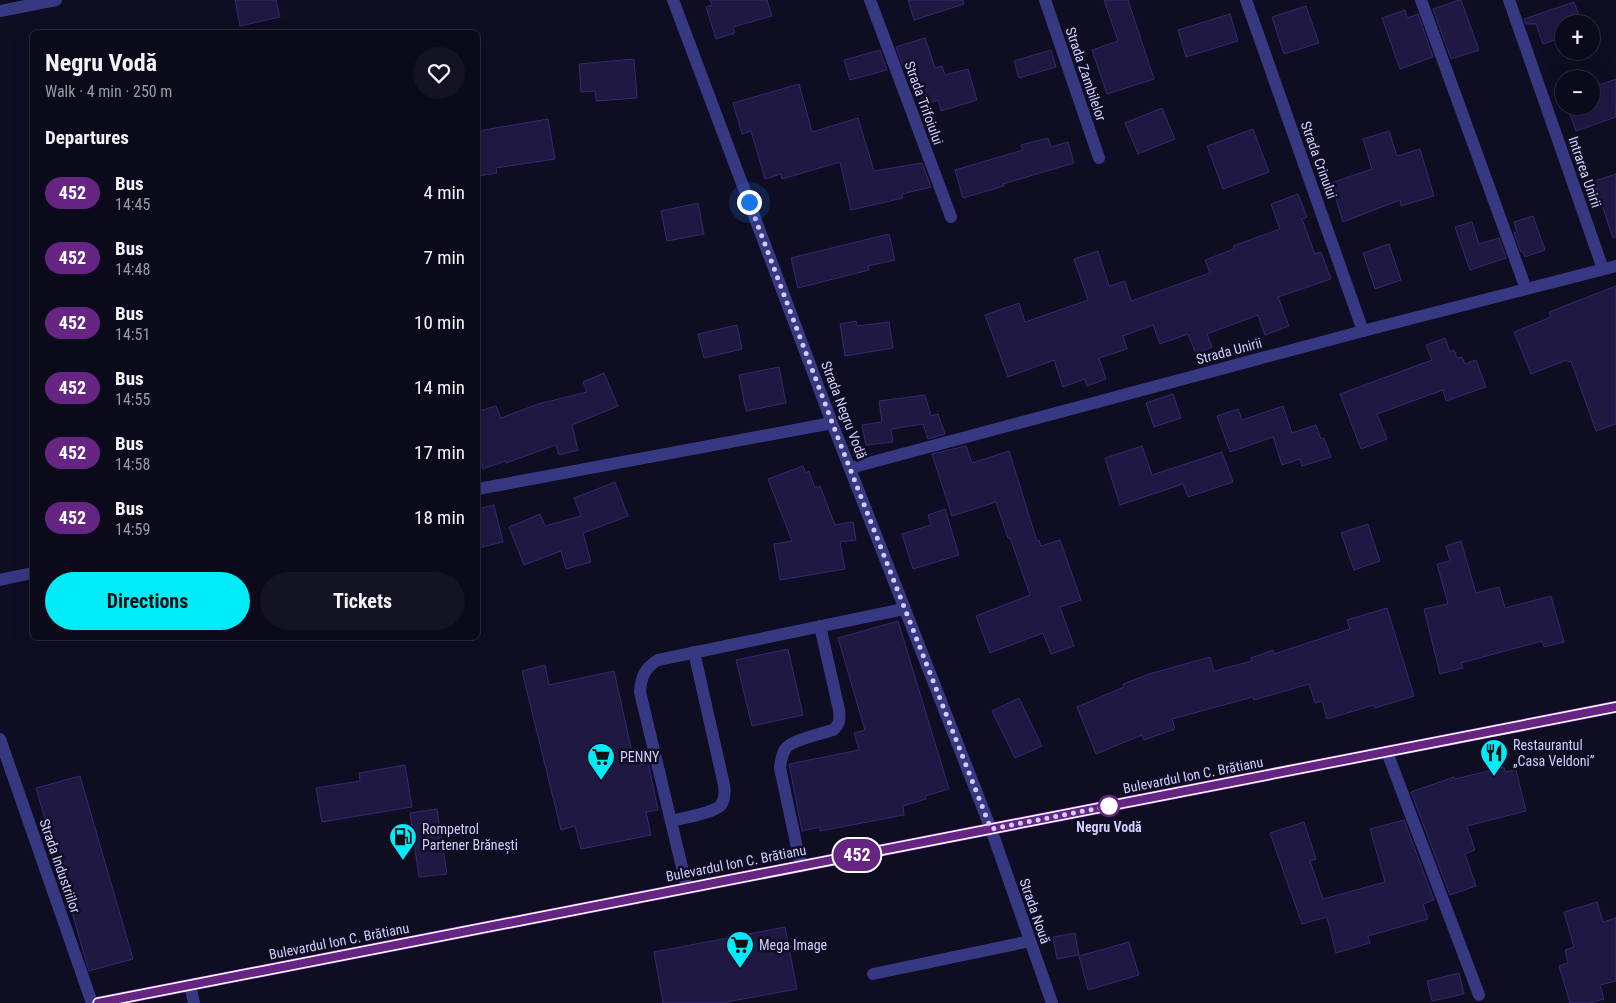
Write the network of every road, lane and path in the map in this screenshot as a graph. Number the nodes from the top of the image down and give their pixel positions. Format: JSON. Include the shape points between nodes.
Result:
{"nodes":[{"id":1,"x":56,"y":0,"type":"edge"},
{"id":2,"x":673,"y":0,"type":"edge"},
{"id":3,"x":870,"y":0,"type":"edge"},
{"id":4,"x":1044,"y":0,"type":"edge"},
{"id":5,"x":1246,"y":0,"type":"edge"},
{"id":6,"x":1421,"y":0,"type":"edge"},
{"id":7,"x":1509,"y":0,"type":"edge"},
{"id":8,"x":0,"y":12,"type":"edge"},
{"id":9,"x":1100,"y":158,"type":"dead end"},
{"id":10,"x":951,"y":217,"type":"dead end"},
{"id":11,"x":1616,"y":266,"type":"edge"},
{"id":12,"x":1603,"y":269,"type":"junction"},
{"id":13,"x":1526,"y":289,"type":"junction"},
{"id":14,"x":1363,"y":331,"type":"junction"},
{"id":15,"x":832,"y":422,"type":"junction"},
{"id":16,"x":850,"y":468,"type":"junction"},
{"id":17,"x":480,"y":489,"type":"edge"},
{"id":18,"x":30,"y":573,"type":"edge"},
{"id":19,"x":0,"y":580,"type":"edge"},
{"id":20,"x":904,"y":609,"type":"junction"},
{"id":21,"x":820,"y":626,"type":"junction"},
{"id":22,"x":694,"y":652,"type":"junction"},
{"id":23,"x":1616,"y":708,"type":"edge"},
{"id":24,"x":0,"y":739,"type":"edge"},
{"id":25,"x":1387,"y":752,"type":"junction"},
{"id":26,"x":671,"y":821,"type":"junction"},
{"id":27,"x":991,"y":829,"type":"junction"},
{"id":28,"x":801,"y":866,"type":"junction"},
{"id":29,"x":687,"y":888,"type":"junction"},
{"id":30,"x":1030,"y":941,"type":"junction"},
{"id":31,"x":873,"y":974,"type":"dead end"},
{"id":32,"x":190,"y":985,"type":"junction"},
{"id":33,"x":1479,"y":995,"type":"dead end"},
{"id":34,"x":1047,"y":1002,"type":"edge"},
{"id":35,"x":92,"y":1003,"type":"edge"},
{"id":36,"x":98,"y":1003,"type":"edge"},
{"id":37,"x":194,"y":1003,"type":"edge"}],
"edges":[{"from":1,"to":8,"type":"street"},
{"from":2,"to":15,"type":"street","name":"Strada Negru Vodă"},
{"from":3,"to":10,"type":"street","name":"Strada Trifoiului"},
{"from":4,"to":9,"type":"street","name":"Strada Zambilelor"},
{"from":5,"to":14,"type":"street","name":"Strada Crinului"},
{"from":6,"to":13,"type":"street"},
{"from":7,"to":12,"type":"street","name":"Intrarea Unirii"},
{"from":11,"to":12,"type":"street","name":"Strada Unirii"},
{"from":12,"to":13,"type":"street","name":"Strada Unirii"},
{"from":13,"to":14,"type":"street","name":"Strada Unirii"},
{"from":14,"to":16,"type":"street","name":"Strada Unirii"},
{"from":15,"to":16,"type":"street","name":"Strada Negru Vodă"},
{"from":15,"to":17,"type":"street"},
{"from":16,"to":20,"type":"street","name":"Strada Negru Vodă"},
{"from":18,"to":19,"type":"street"},
{"from":20,"to":21,"type":"street"},
{"from":20,"to":27,"type":"street","name":"Strada Negru Vodă"},
{"from":21,"to":22,"type":"street"},
{"from":21,"to":28,"type":"street","via":[[840,719],[833,730],[789,744],[781,758],[780,768]]},
{"from":22,"to":26,"type":"street","via":[[658,660],[648,666],[641,679],[640,692]]},
{"from":22,"to":26,"type":"street","via":[[725,796],[721,805],[713,810]]},
{"from":23,"to":25,"type":"main road","name":"Bulevardul Ion C. Brătianu"},
{"from":24,"to":35,"type":"street","name":"Strada Industriilor"},
{"from":25,"to":27,"type":"main road","name":"Bulevardul Ion C. Brătianu"},
{"from":25,"to":33,"type":"street"},
{"from":26,"to":29,"type":"street"},
{"from":27,"to":28,"type":"main road","name":"Bulevardul Ion C. Brătianu"},
{"from":27,"to":30,"type":"street","name":"Strada Nouă"},
{"from":28,"to":29,"type":"main road","name":"Bulevardul Ion C. Brătianu"},
{"from":29,"to":32,"type":"main road","name":"Bulevardul Ion C. Brătianu"},
{"from":30,"to":31,"type":"street"},
{"from":30,"to":34,"type":"street","name":"Strada Nouă"},
{"from":32,"to":36,"type":"main road","name":"Bulevardul Ion C. Brătianu"},
{"from":32,"to":37,"type":"street"}]}
